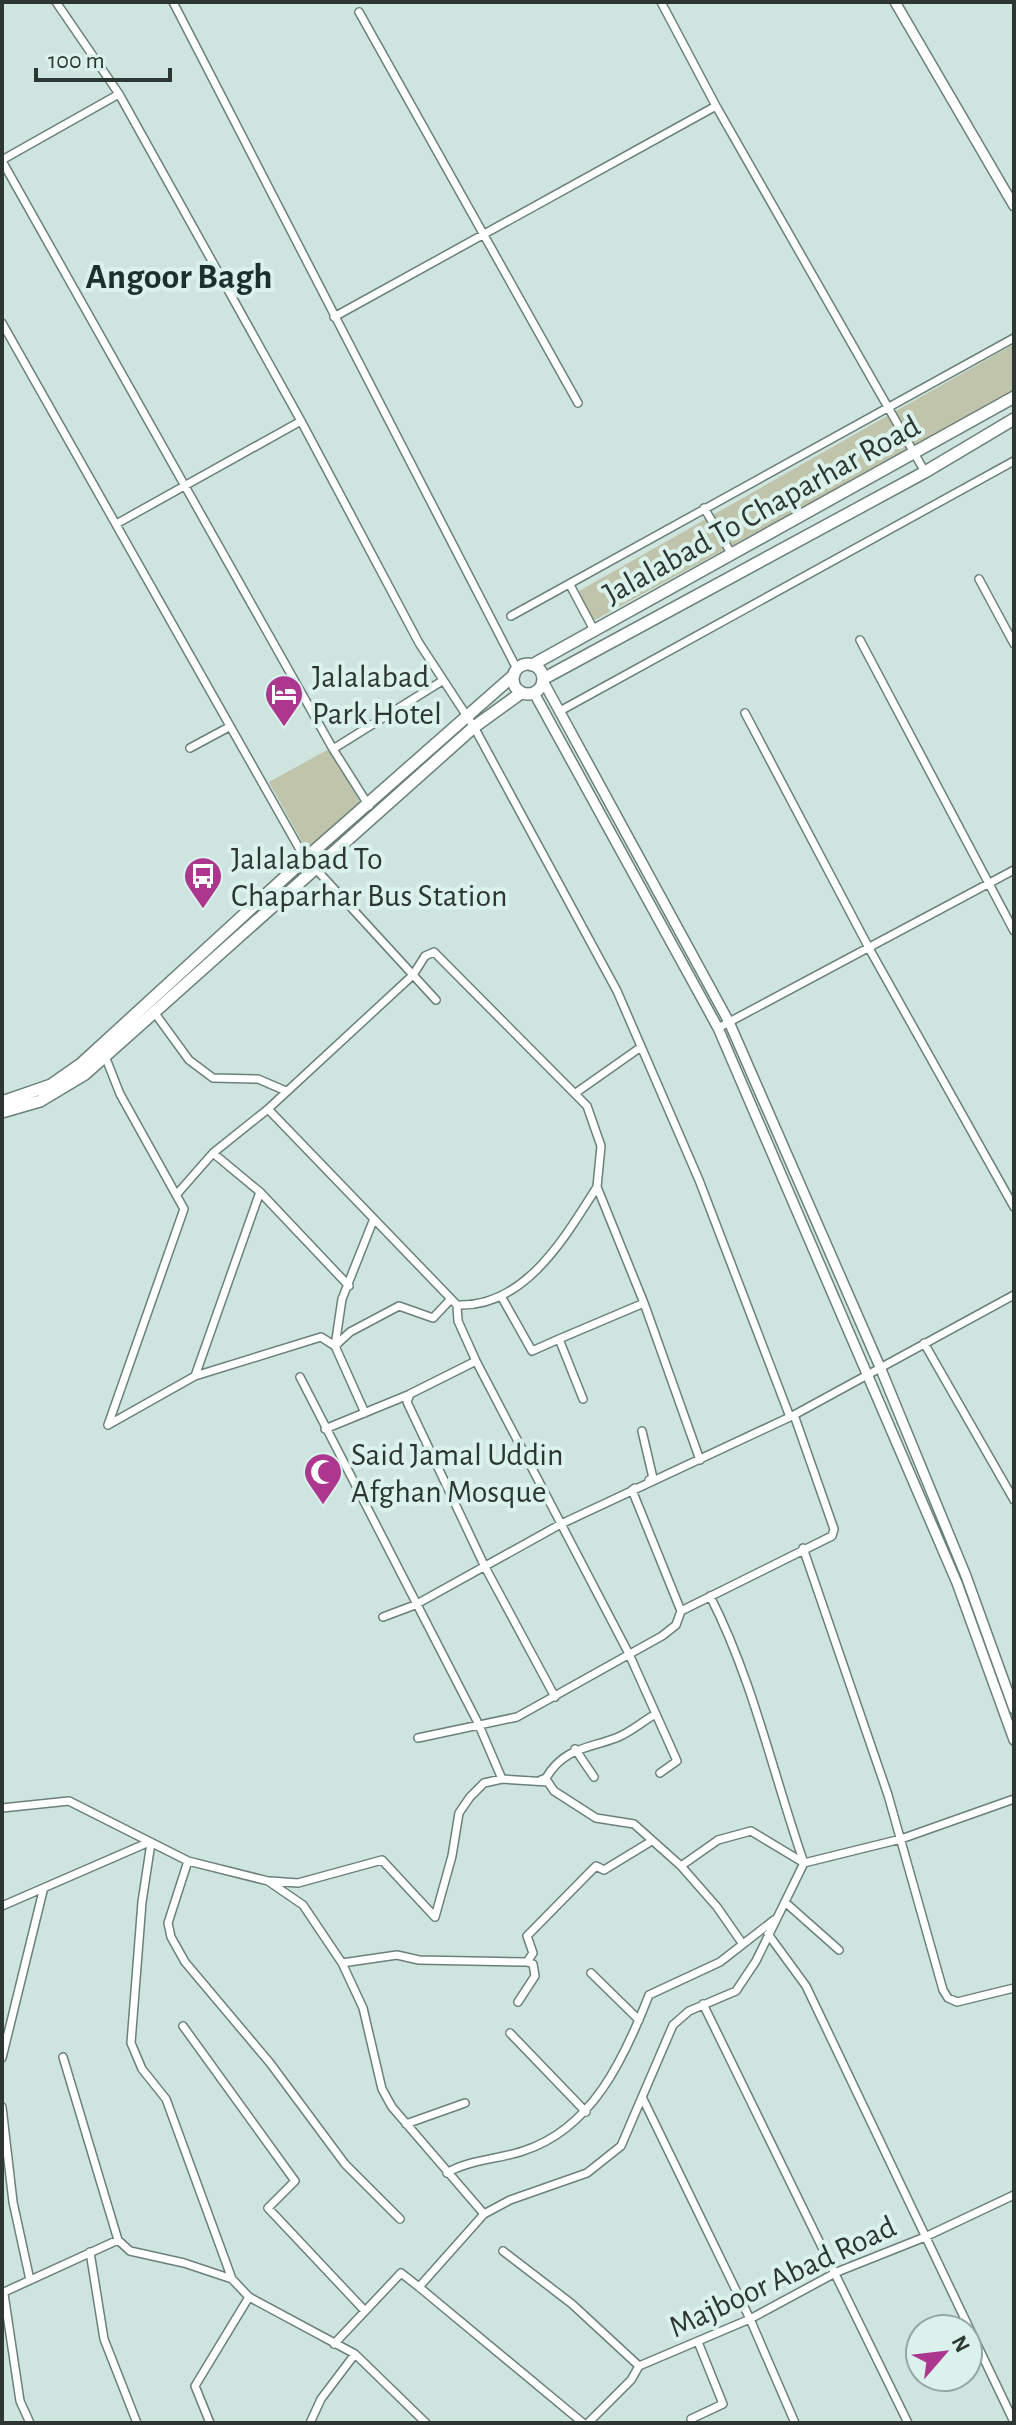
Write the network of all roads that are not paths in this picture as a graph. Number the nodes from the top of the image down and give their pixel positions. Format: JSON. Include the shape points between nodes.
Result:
{"nodes":[{"id":1,"x":56,"y":2,"type":"edge"},
{"id":2,"x":173,"y":2,"type":"edge"},
{"id":3,"x":661,"y":2,"type":"edge"},
{"id":4,"x":908,"y":2,"type":"edge"},
{"id":5,"x":896,"y":5,"type":"edge"},
{"id":6,"x":359,"y":12,"type":"dead end"},
{"id":7,"x":119,"y":94,"type":"junction"},
{"id":8,"x":716,"y":106,"type":"junction"},
{"id":9,"x":2,"y":161,"type":"edge"},
{"id":10,"x":1014,"y":206,"type":"edge"},
{"id":11,"x":483,"y":236,"type":"junction"},
{"id":12,"x":334,"y":317,"type":"junction"},
{"id":13,"x":2,"y":323,"type":"edge"},
{"id":14,"x":1014,"y":338,"type":"edge"},
{"id":15,"x":1014,"y":397,"type":"edge"},
{"id":16,"x":578,"y":403,"type":"dead end"},
{"id":17,"x":889,"y":408,"type":"junction"},
{"id":18,"x":1014,"y":419,"type":"edge"},
{"id":19,"x":301,"y":421,"type":"junction"},
{"id":20,"x":916,"y":454,"type":"junction"},
{"id":21,"x":1014,"y":461,"type":"edge"},
{"id":22,"x":925,"y":472,"type":"junction"},
{"id":23,"x":185,"y":487,"type":"junction"},
{"id":24,"x":704,"y":508,"type":"junction"},
{"id":25,"x":118,"y":523,"type":"junction"},
{"id":26,"x":731,"y":553,"type":"junction"},
{"id":27,"x":979,"y":579,"type":"dead end"},
{"id":28,"x":570,"y":585,"type":"junction"},
{"id":29,"x":511,"y":616,"type":"dead end"},
{"id":30,"x":594,"y":630,"type":"junction"},
{"id":31,"x":860,"y":640,"type":"dead end"},
{"id":32,"x":1014,"y":644,"type":"edge"},
{"id":33,"x":532,"y":665,"type":"junction"},
{"id":34,"x":516,"y":672,"type":"junction"},
{"id":35,"x":543,"y":680,"type":"junction"},
{"id":36,"x":442,"y":681,"type":"junction"},
{"id":37,"x":521,"y":693,"type":"junction"},
{"id":38,"x":534,"y":693,"type":"junction"},
{"id":39,"x":560,"y":711,"type":"junction"},
{"id":40,"x":745,"y":713,"type":"dead end"},
{"id":41,"x":470,"y":722,"type":"junction"},
{"id":42,"x":229,"y":727,"type":"junction"},
{"id":43,"x":190,"y":748,"type":"dead end"},
{"id":44,"x":333,"y":749,"type":"junction"},
{"id":45,"x":367,"y":804,"type":"junction"},
{"id":46,"x":376,"y":815,"type":"junction"},
{"id":47,"x":306,"y":858,"type":"junction"},
{"id":48,"x":316,"y":868,"type":"junction"},
{"id":49,"x":1014,"y":870,"type":"edge"},
{"id":50,"x":989,"y":884,"type":"junction"},
{"id":51,"x":1014,"y":931,"type":"edge"},
{"id":52,"x":870,"y":950,"type":"junction"},
{"id":53,"x":413,"y":975,"type":"junction"},
{"id":54,"x":436,"y":1000,"type":"dead end"},
{"id":55,"x":154,"y":1012,"type":"junction"},
{"id":56,"x":729,"y":1022,"type":"junction"},
{"id":57,"x":718,"y":1028,"type":"junction"},
{"id":58,"x":641,"y":1047,"type":"junction"},
{"id":59,"x":105,"y":1055,"type":"junction"},
{"id":60,"x":286,"y":1091,"type":"junction"},
{"id":61,"x":577,"y":1092,"type":"junction"},
{"id":62,"x":2,"y":1102,"type":"edge"},
{"id":63,"x":268,"y":1109,"type":"junction"},
{"id":64,"x":2,"y":1112,"type":"edge"},
{"id":65,"x":213,"y":1153,"type":"junction"},
{"id":66,"x":597,"y":1187,"type":"junction"},
{"id":67,"x":260,"y":1192,"type":"junction"},
{"id":68,"x":177,"y":1194,"type":"junction"},
{"id":69,"x":1014,"y":1207,"type":"edge"},
{"id":70,"x":373,"y":1221,"type":"junction"},
{"id":71,"x":349,"y":1286,"type":"junction"},
{"id":72,"x":1014,"y":1295,"type":"edge"},
{"id":73,"x":501,"y":1296,"type":"junction"},
{"id":74,"x":453,"y":1303,"type":"junction"},
{"id":75,"x":644,"y":1303,"type":"junction"},
{"id":76,"x":559,"y":1339,"type":"junction"},
{"id":77,"x":924,"y":1343,"type":"junction"},
{"id":78,"x":335,"y":1346,"type":"junction"},
{"id":79,"x":476,"y":1361,"type":"junction"},
{"id":80,"x":880,"y":1367,"type":"junction"},
{"id":81,"x":870,"y":1373,"type":"junction"},
{"id":82,"x":195,"y":1376,"type":"junction"},
{"id":83,"x":300,"y":1377,"type":"dead end"},
{"id":84,"x":410,"y":1394,"type":"junction"},
{"id":85,"x":583,"y":1399,"type":"dead end"},
{"id":86,"x":365,"y":1413,"type":"junction"},
{"id":87,"x":792,"y":1416,"type":"junction"},
{"id":88,"x":325,"y":1429,"type":"junction"},
{"id":89,"x":642,"y":1431,"type":"dead end"},
{"id":90,"x":700,"y":1460,"type":"junction"},
{"id":91,"x":632,"y":1490,"type":"junction"},
{"id":92,"x":1014,"y":1500,"type":"edge"},
{"id":93,"x":561,"y":1524,"type":"junction"},
{"id":94,"x":803,"y":1548,"type":"junction"},
{"id":95,"x":485,"y":1567,"type":"junction"},
{"id":96,"x":710,"y":1596,"type":"junction"},
{"id":97,"x":415,"y":1605,"type":"junction"},
{"id":98,"x":681,"y":1611,"type":"junction"},
{"id":99,"x":383,"y":1617,"type":"dead end"},
{"id":100,"x":629,"y":1654,"type":"junction"},
{"id":101,"x":555,"y":1697,"type":"junction"},
{"id":102,"x":1014,"y":1709,"type":"edge"},
{"id":103,"x":654,"y":1715,"type":"junction"},
{"id":104,"x":478,"y":1723,"type":"junction"},
{"id":105,"x":418,"y":1738,"type":"dead end"},
{"id":106,"x":1014,"y":1740,"type":"edge"},
{"id":107,"x":575,"y":1749,"type":"junction"},
{"id":108,"x":660,"y":1773,"type":"dead end"},
{"id":109,"x":594,"y":1777,"type":"dead end"},
{"id":110,"x":502,"y":1779,"type":"junction"},
{"id":111,"x":531,"y":1782,"type":"junction"},
{"id":112,"x":1014,"y":1799,"type":"edge"},
{"id":113,"x":2,"y":1808,"type":"edge"},
{"id":114,"x":901,"y":1839,"type":"junction"},
{"id":115,"x":650,"y":1842,"type":"junction"},
{"id":116,"x":149,"y":1843,"type":"junction"},
{"id":117,"x":188,"y":1861,"type":"junction"},
{"id":118,"x":804,"y":1863,"type":"junction"},
{"id":119,"x":681,"y":1866,"type":"junction"},
{"id":120,"x":268,"y":1881,"type":"junction"},
{"id":121,"x":43,"y":1891,"type":"junction"},
{"id":122,"x":786,"y":1903,"type":"junction"},
{"id":123,"x":2,"y":1906,"type":"edge"},
{"id":124,"x":775,"y":1918,"type":"junction"},
{"id":125,"x":768,"y":1934,"type":"junction"},
{"id":126,"x":742,"y":1943,"type":"junction"},
{"id":127,"x":839,"y":1950,"type":"dead end"},
{"id":128,"x":527,"y":1962,"type":"junction"},
{"id":129,"x":342,"y":1963,"type":"junction"},
{"id":130,"x":591,"y":1973,"type":"dead end"},
{"id":131,"x":1014,"y":1988,"type":"edge"},
{"id":132,"x":518,"y":2002,"type":"dead end"},
{"id":133,"x":703,"y":2004,"type":"junction"},
{"id":134,"x":639,"y":2020,"type":"junction"},
{"id":135,"x":183,"y":2026,"type":"dead end"},
{"id":136,"x":510,"y":2033,"type":"dead end"},
{"id":137,"x":63,"y":2057,"type":"dead end"},
{"id":138,"x":2,"y":2058,"type":"edge"},
{"id":139,"x":643,"y":2099,"type":"junction"},
{"id":140,"x":465,"y":2103,"type":"dead end"},
{"id":141,"x":2,"y":2107,"type":"edge"},
{"id":142,"x":586,"y":2112,"type":"junction"},
{"id":143,"x":406,"y":2124,"type":"junction"},
{"id":144,"x":447,"y":2173,"type":"junction"},
{"id":145,"x":1014,"y":2195,"type":"edge"},
{"id":146,"x":484,"y":2214,"type":"junction"},
{"id":147,"x":400,"y":2219,"type":"dead end"},
{"id":148,"x":925,"y":2237,"type":"junction"},
{"id":149,"x":118,"y":2240,"type":"junction"},
{"id":150,"x":503,"y":2251,"type":"dead end"},
{"id":151,"x":90,"y":2252,"type":"junction"},
{"id":152,"x":837,"y":2272,"type":"junction"},
{"id":153,"x":232,"y":2279,"type":"junction"},
{"id":154,"x":30,"y":2280,"type":"junction"},
{"id":155,"x":419,"y":2287,"type":"junction"},
{"id":156,"x":3,"y":2294,"type":"edge"},
{"id":157,"x":249,"y":2297,"type":"junction"},
{"id":158,"x":365,"y":2311,"type":"junction"},
{"id":159,"x":750,"y":2319,"type":"junction"},
{"id":160,"x":698,"y":2342,"type":"junction"},
{"id":161,"x":334,"y":2344,"type":"junction"},
{"id":162,"x":355,"y":2354,"type":"junction"},
{"id":163,"x":639,"y":2366,"type":"junction"},
{"id":164,"x":1014,"y":2422,"type":"edge"},
{"id":165,"x":30,"y":2423,"type":"edge"},
{"id":166,"x":137,"y":2423,"type":"edge"},
{"id":167,"x":210,"y":2423,"type":"edge"},
{"id":168,"x":310,"y":2423,"type":"edge"},
{"id":169,"x":426,"y":2423,"type":"edge"},
{"id":170,"x":586,"y":2423,"type":"edge"},
{"id":171,"x":693,"y":2423,"type":"edge"},
{"id":172,"x":795,"y":2423,"type":"edge"},
{"id":173,"x":908,"y":2423,"type":"edge"}],
"edges":[{"from":1,"to":7,"type":"street"},
{"from":2,"to":12,"type":"street"},
{"from":3,"to":8,"type":"street"},
{"from":4,"to":5,"type":"street"},
{"from":5,"to":10,"type":"street"},
{"from":6,"to":11,"type":"street"},
{"from":7,"to":9,"type":"street"},
{"from":7,"to":19,"type":"street"},
{"from":8,"to":11,"type":"street"},
{"from":8,"to":17,"type":"street"},
{"from":9,"to":23,"type":"street"},
{"from":11,"to":12,"type":"street"},
{"from":11,"to":16,"type":"street"},
{"from":12,"to":34,"type":"street"},
{"from":13,"to":25,"type":"street"},
{"from":14,"to":17,"type":"street"},
{"from":15,"to":20,"type":"main road","name":"Jalalabad To Chaparhar Road"},
{"from":17,"to":20,"type":"street"},
{"from":17,"to":24,"type":"street"},
{"from":18,"to":22,"type":"main road","name":"Jalalabad To Chaparhar Road"},
{"from":19,"to":23,"type":"street"},
{"from":19,"to":36,"type":"street"},
{"from":20,"to":22,"type":"street"},
{"from":20,"to":26,"type":"main road","name":"Jalalabad To Chaparhar Road"},
{"from":21,"to":39,"type":"street"},
{"from":22,"to":35,"type":"main road","name":"Jalalabad To Chaparhar Road"},
{"from":23,"to":25,"type":"street"},
{"from":23,"to":44,"type":"street"},
{"from":24,"to":26,"type":"street"},
{"from":24,"to":28,"type":"street"},
{"from":25,"to":42,"type":"street"},
{"from":26,"to":30,"type":"main road","name":"Jalalabad To Chaparhar Road"},
{"from":27,"to":32,"type":"street"},
{"from":28,"to":29,"type":"street"},
{"from":28,"to":30,"type":"street"},
{"from":30,"to":33,"type":"main road","name":"Jalalabad To Chaparhar Road"},
{"from":31,"to":50,"type":"street"},
{"from":33,"to":34,"type":"main road"},
{"from":33,"to":35,"type":"main road"},
{"from":34,"to":37,"type":"main road"},
{"from":34,"to":41,"type":"main road"},
{"from":35,"to":38,"type":"main road"},
{"from":35,"to":39,"type":"street"},
{"from":36,"to":41,"type":"street"},
{"from":36,"to":44,"type":"street"},
{"from":37,"to":38,"type":"main road"},
{"from":37,"to":41,"type":"main road"},
{"from":38,"to":57,"type":"street"},
{"from":39,"to":56,"type":"street"},
{"from":40,"to":52,"type":"street"},
{"from":41,"to":45,"type":"main road"},
{"from":41,"to":46,"type":"main road"},
{"from":41,"to":58,"type":"street","via":[[617,991]]},
{"from":42,"to":43,"type":"street"},
{"from":42,"to":47,"type":"street"},
{"from":44,"to":45,"type":"street"},
{"from":45,"to":46,"type":"street"},
{"from":45,"to":47,"type":"main road"},
{"from":46,"to":48,"type":"main road"},
{"from":47,"to":48,"type":"street"},
{"from":47,"to":62,"type":"main road","via":[[81,1064],[51,1085]]},
{"from":48,"to":53,"type":"street"},
{"from":48,"to":55,"type":"main road"},
{"from":49,"to":50,"type":"street"},
{"from":50,"to":51,"type":"street"},
{"from":50,"to":52,"type":"street"},
{"from":52,"to":56,"type":"street"},
{"from":52,"to":69,"type":"street"},
{"from":53,"to":54,"type":"street"},
{"from":53,"to":60,"type":"street"},
{"from":53,"to":61,"type":"street","via":[[425,956],[441,955]]},
{"from":55,"to":59,"type":"main road"},
{"from":55,"to":60,"type":"street","via":[[189,1060],[213,1078],[258,1079]]},
{"from":56,"to":57,"type":"street"},
{"from":56,"to":80,"type":"street"},
{"from":57,"to":81,"type":"street"},
{"from":58,"to":61,"type":"street"},
{"from":58,"to":87,"type":"street"},
{"from":59,"to":64,"type":"main road","via":[[63,1090]]},
{"from":59,"to":68,"type":"street","via":[[120,1094]]},
{"from":60,"to":63,"type":"street"},
{"from":61,"to":66,"type":"street","via":[[599,1135]]},
{"from":63,"to":65,"type":"street"},
{"from":63,"to":70,"type":"street"},
{"from":65,"to":67,"type":"street"},
{"from":65,"to":68,"type":"street"},
{"from":66,"to":73,"type":"street","via":[[552,1257]]},
{"from":66,"to":75,"type":"street"},
{"from":67,"to":71,"type":"street"},
{"from":67,"to":82,"type":"street"},
{"from":68,"to":82,"type":"street","via":[[184,1209],[108,1425]]},
{"from":70,"to":71,"type":"street"},
{"from":70,"to":74,"type":"street"},
{"from":71,"to":78,"type":"street"},
{"from":72,"to":77,"type":"street"},
{"from":73,"to":74,"type":"street","via":[[478,1306]]},
{"from":73,"to":76,"type":"street","via":[[532,1351]]},
{"from":74,"to":78,"type":"street","via":[[433,1318],[399,1306]]},
{"from":74,"to":79,"type":"street"},
{"from":75,"to":76,"type":"street"},
{"from":75,"to":90,"type":"street"},
{"from":76,"to":85,"type":"street"},
{"from":77,"to":80,"type":"street"},
{"from":77,"to":92,"type":"street"},
{"from":78,"to":82,"type":"street","via":[[321,1337]]},
{"from":78,"to":86,"type":"street"},
{"from":79,"to":84,"type":"street"},
{"from":79,"to":93,"type":"street"},
{"from":80,"to":81,"type":"street"},
{"from":80,"to":102,"type":"street"},
{"from":81,"to":87,"type":"street"},
{"from":81,"to":106,"type":"street","via":[[957,1583]]},
{"from":83,"to":88,"type":"street"},
{"from":84,"to":86,"type":"street"},
{"from":84,"to":95,"type":"street","via":[[407,1402]]},
{"from":86,"to":88,"type":"street"},
{"from":87,"to":90,"type":"street"},
{"from":87,"to":94,"type":"street","via":[[834,1529],[832,1536]]},
{"from":88,"to":97,"type":"street"},
{"from":89,"to":91,"type":"street","via":[[653,1478]]},
{"from":90,"to":91,"type":"street"},
{"from":91,"to":93,"type":"street"},
{"from":91,"to":98,"type":"street"},
{"from":93,"to":95,"type":"street"},
{"from":93,"to":100,"type":"street"},
{"from":94,"to":96,"type":"street"},
{"from":94,"to":114,"type":"street"},
{"from":95,"to":97,"type":"street"},
{"from":95,"to":101,"type":"street"},
{"from":96,"to":98,"type":"street"},
{"from":96,"to":118,"type":"street","via":[[760,1717]]},
{"from":97,"to":99,"type":"street"},
{"from":97,"to":104,"type":"street"},
{"from":98,"to":100,"type":"street","via":[[676,1625]]},
{"from":100,"to":101,"type":"street"},
{"from":100,"to":103,"type":"street"},
{"from":101,"to":104,"type":"street","via":[[517,1717]]},
{"from":103,"to":107,"type":"street","via":[[618,1738]]},
{"from":103,"to":108,"type":"street","via":[[677,1761]]},
{"from":104,"to":105,"type":"street"},
{"from":104,"to":110,"type":"street"},
{"from":107,"to":109,"type":"street"},
{"from":107,"to":111,"type":"street","via":[[546,1778]]},
{"from":110,"to":111,"type":"street"},
{"from":110,"to":120,"type":"street","via":[[484,1783],[459,1813],[435,1917],[382,1860],[298,1883]]},
{"from":111,"to":115,"type":"street","via":[[548,1782],[596,1818],[634,1824]]},
{"from":112,"to":114,"type":"street"},
{"from":113,"to":116,"type":"street","via":[[69,1801]]},
{"from":114,"to":118,"type":"street"},
{"from":114,"to":131,"type":"street","via":[[945,1995],[957,2002]]},
{"from":115,"to":119,"type":"street"},
{"from":115,"to":128,"type":"street","via":[[604,1870],[596,1866],[527,1936],[533,1953]]},
{"from":116,"to":117,"type":"street"},
{"from":116,"to":121,"type":"street"},
{"from":116,"to":153,"type":"street","via":[[131,2043],[142,2069],[166,2099]]},
{"from":117,"to":120,"type":"street"},
{"from":117,"to":147,"type":"street","via":[[168,1923],[185,1962],[345,2164]]},
{"from":118,"to":119,"type":"street","via":[[751,1831],[718,1840]]},
{"from":118,"to":122,"type":"street"},
{"from":119,"to":126,"type":"street"},
{"from":120,"to":129,"type":"street","via":[[303,1905]]},
{"from":121,"to":123,"type":"street"},
{"from":121,"to":138,"type":"street"},
{"from":122,"to":124,"type":"street"},
{"from":122,"to":127,"type":"street"},
{"from":124,"to":125,"type":"street"},
{"from":124,"to":126,"type":"street"},
{"from":125,"to":133,"type":"street","via":[[736,1991]]},
{"from":125,"to":148,"type":"street","via":[[806,1986]]},
{"from":126,"to":134,"type":"street","via":[[720,1962],[656,1989]]},
{"from":128,"to":129,"type":"street","via":[[397,1955]]},
{"from":128,"to":132,"type":"street","via":[[533,1964],[535,1976]]},
{"from":129,"to":143,"type":"street","via":[[363,2008],[382,2089]]},
{"from":130,"to":134,"type":"street"},
{"from":133,"to":139,"type":"street","via":[[673,2025]]},
{"from":133,"to":152,"type":"street"},
{"from":134,"to":142,"type":"street"},
{"from":135,"to":158,"type":"street","via":[[295,2181],[268,2208]]},
{"from":136,"to":142,"type":"street"},
{"from":137,"to":149,"type":"street"},
{"from":139,"to":146,"type":"street","via":[[621,2146],[587,2173]]},
{"from":139,"to":159,"type":"street"},
{"from":140,"to":143,"type":"street"},
{"from":141,"to":154,"type":"street","via":[[13,2202]]},
{"from":142,"to":144,"type":"street","via":[[549,2141]]},
{"from":143,"to":144,"type":"street"},
{"from":144,"to":146,"type":"street"},
{"from":145,"to":148,"type":"street","name":"Majboor Abad Road"},
{"from":146,"to":155,"type":"street"},
{"from":148,"to":152,"type":"street","name":"Majboor Abad Road"},
{"from":148,"to":164,"type":"street"},
{"from":149,"to":151,"type":"street"},
{"from":149,"to":153,"type":"street","via":[[130,2251]]},
{"from":150,"to":163,"type":"street","via":[[572,2304]]},
{"from":151,"to":154,"type":"street"},
{"from":151,"to":166,"type":"street","via":[[104,2339]]},
{"from":152,"to":159,"type":"street","name":"Majboor Abad Road"},
{"from":152,"to":173,"type":"street"},
{"from":153,"to":157,"type":"street"},
{"from":154,"to":156,"type":"street"},
{"from":155,"to":158,"type":"street","via":[[401,2273]]},
{"from":155,"to":170,"type":"street"},
{"from":156,"to":165,"type":"street","via":[[20,2401]]},
{"from":157,"to":161,"type":"street"},
{"from":157,"to":167,"type":"street","via":[[195,2386]]},
{"from":158,"to":161,"type":"street"},
{"from":159,"to":160,"type":"street","name":"Majboor Abad Road"},
{"from":159,"to":172,"type":"street"},
{"from":160,"to":163,"type":"street","name":"Majboor Abad Road"},
{"from":160,"to":171,"type":"street","via":[[723,2404],[691,2419]]},
{"from":161,"to":162,"type":"street"},
{"from":162,"to":168,"type":"street"},
{"from":162,"to":169,"type":"street"},
{"from":163,"to":170,"type":"street","name":"Majboor Abad Road"}]}
